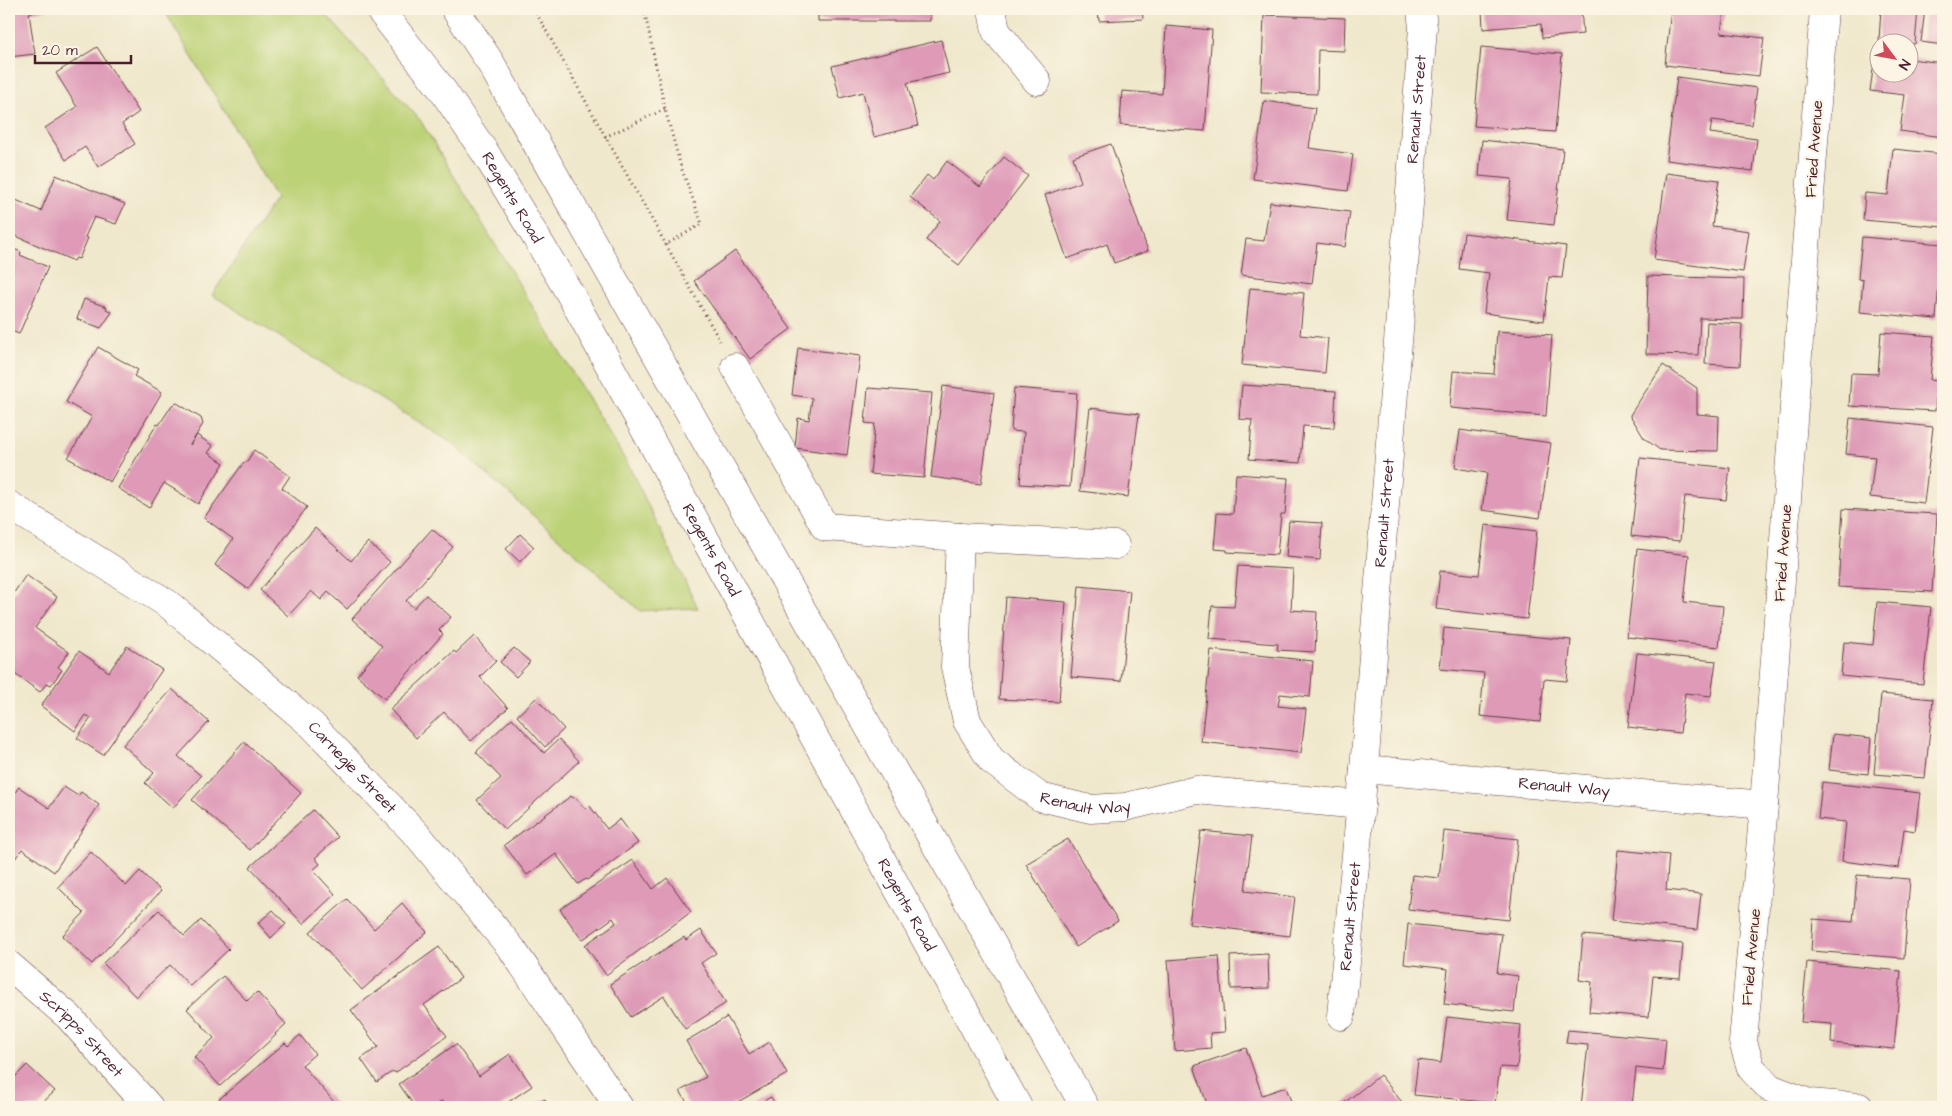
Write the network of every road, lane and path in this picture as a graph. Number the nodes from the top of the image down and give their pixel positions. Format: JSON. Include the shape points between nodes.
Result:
{"nodes":[{"id":1,"x":379,"y":9,"type":"edge"},
{"id":2,"x":455,"y":9,"type":"edge"},
{"id":3,"x":534,"y":9,"type":"edge"},
{"id":4,"x":644,"y":9,"type":"edge"},
{"id":5,"x":992,"y":9,"type":"edge"},
{"id":6,"x":1421,"y":9,"type":"edge"},
{"id":7,"x":1824,"y":9,"type":"edge"},
{"id":8,"x":1037,"y":81,"type":"dead end"},
{"id":9,"x":665,"y":109,"type":"junction"},
{"id":10,"x":605,"y":137,"type":"junction"},
{"id":11,"x":665,"y":245,"type":"junction"},
{"id":12,"x":735,"y":367,"type":"joint"},
{"id":13,"x":9,"y":505,"type":"edge"},
{"id":14,"x":960,"y":537,"type":"junction"},
{"id":15,"x":1115,"y":545,"type":"dead end"},
{"id":16,"x":1364,"y":769,"type":"junction"},
{"id":17,"x":1361,"y":805,"type":"junction"},
{"id":18,"x":1764,"y":805,"type":"junction"},
{"id":19,"x":9,"y":965,"type":"edge"},
{"id":20,"x":1341,"y":1016,"type":"dead end"},
{"id":21,"x":149,"y":1107,"type":"edge"},
{"id":22,"x":619,"y":1107,"type":"edge"},
{"id":23,"x":1018,"y":1107,"type":"edge"},
{"id":24,"x":1085,"y":1107,"type":"edge"},
{"id":25,"x":1859,"y":1107,"type":"edge"}],
"edges":[{"from":1,"to":23,"type":"street","name":"Regents Road","via":[[441,88],[486,154],[569,292]]},
{"from":2,"to":24,"type":"street","via":[[490,62]]},
{"from":3,"to":10,"type":"path"},
{"from":4,"to":9,"type":"path"},
{"from":5,"to":8,"type":"street","via":[[996,31]]},
{"from":6,"to":16,"type":"street","name":"Renault Street","via":[[1423,28]]},
{"from":7,"to":18,"type":"street","name":"Fried Avenue"},
{"from":9,"to":10,"type":"path"},
{"from":9,"to":11,"type":"path","via":[[702,224]]},
{"from":10,"to":11,"type":"path"},
{"from":11,"to":12,"type":"path"},
{"from":12,"to":14,"type":"street","via":[[825,527]]},
{"from":13,"to":22,"type":"street","name":"Carnegie Street","via":[[168,604],[312,725],[419,836],[512,949]]},
{"from":14,"to":15,"type":"street"},
{"from":14,"to":17,"type":"street","name":"Renault Way","via":[[955,667],[967,721],[991,760],[1040,797],[1090,809],[1125,807],[1196,790]]},
{"from":16,"to":17,"type":"street","name":"Renault Street"},
{"from":16,"to":18,"type":"street","name":"Renault Way"},
{"from":17,"to":20,"type":"street","name":"Renault Street"},
{"from":18,"to":25,"type":"street","name":"Fried Avenue","via":[[1743,1042],[1751,1068],[1770,1088],[1809,1104]]},
{"from":19,"to":21,"type":"street","name":"Scripps Street","via":[[69,1017]]}]}
